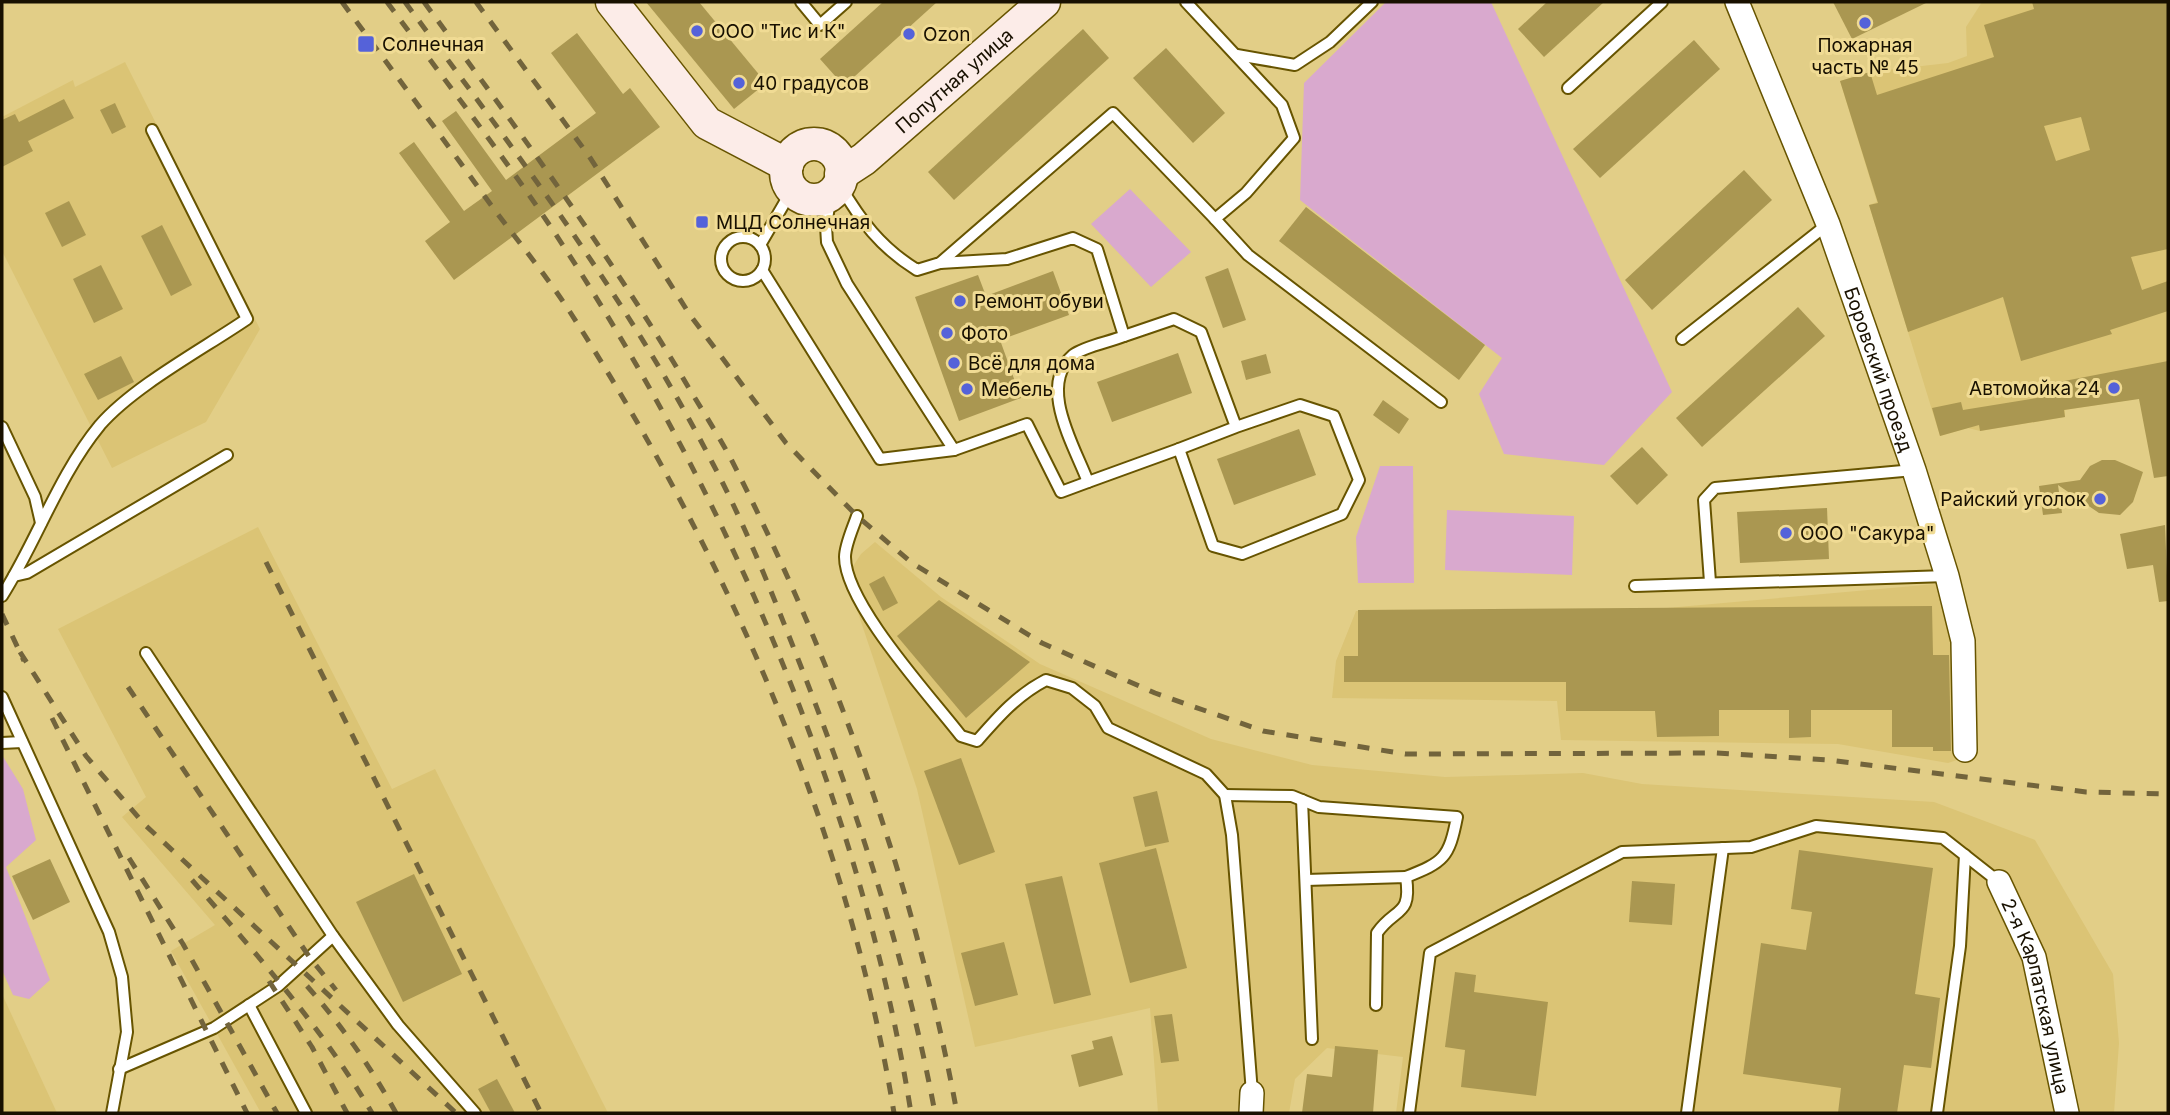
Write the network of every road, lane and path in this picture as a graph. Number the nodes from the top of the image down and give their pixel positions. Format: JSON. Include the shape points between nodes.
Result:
{"nodes":[{"id":1,"x":611,"y":2,"type":"edge"},
{"id":2,"x":801,"y":2,"type":"edge"},
{"id":3,"x":846,"y":2,"type":"edge"},
{"id":4,"x":1044,"y":2,"type":"edge"},
{"id":5,"x":1186,"y":2,"type":"edge"},
{"id":6,"x":1372,"y":2,"type":"edge"},
{"id":7,"x":1662,"y":2,"type":"edge"},
{"id":8,"x":1737,"y":2,"type":"edge"},
{"id":9,"x":1237,"y":55,"type":"junction"},
{"id":10,"x":1568,"y":88,"type":"dead end"},
{"id":11,"x":152,"y":130,"type":"dead end"},
{"id":12,"x":841,"y":172,"type":"junction"},
{"id":13,"x":790,"y":177,"type":"junction"},
{"id":14,"x":1215,"y":219,"type":"junction"},
{"id":15,"x":1828,"y":224,"type":"junction"},
{"id":16,"x":760,"y":245,"type":"junction"},
{"id":17,"x":940,"y":263,"type":"junction"},
{"id":18,"x":762,"y":270,"type":"junction"},
{"id":19,"x":1124,"y":337,"type":"junction"},
{"id":20,"x":1682,"y":339,"type":"dead end"},
{"id":21,"x":1441,"y":402,"type":"dead end"},
{"id":22,"x":2,"y":427,"type":"edge"},
{"id":23,"x":1236,"y":427,"type":"junction"},
{"id":24,"x":1179,"y":449,"type":"junction"},
{"id":25,"x":954,"y":450,"type":"junction"},
{"id":26,"x":227,"y":455,"type":"dead end"},
{"id":27,"x":1914,"y":470,"type":"junction"},
{"id":28,"x":1088,"y":482,"type":"junction"},
{"id":29,"x":857,"y":516,"type":"dead end"},
{"id":30,"x":41,"y":523,"type":"junction"},
{"id":31,"x":14,"y":576,"type":"junction"},
{"id":32,"x":1947,"y":576,"type":"junction"},
{"id":33,"x":1710,"y":582,"type":"junction"},
{"id":34,"x":1635,"y":586,"type":"dead end"},
{"id":35,"x":2,"y":596,"type":"edge"},
{"id":36,"x":146,"y":653,"type":"dead end"},
{"id":37,"x":2,"y":697,"type":"edge"},
{"id":38,"x":22,"y":742,"type":"junction"},
{"id":39,"x":2,"y":743,"type":"edge"},
{"id":40,"x":1965,"y":750,"type":"dead end"},
{"id":41,"x":1225,"y":795,"type":"junction"},
{"id":42,"x":1302,"y":800,"type":"junction"},
{"id":43,"x":1723,"y":848,"type":"junction"},
{"id":44,"x":1965,"y":855,"type":"junction"},
{"id":45,"x":1406,"y":877,"type":"junction"},
{"id":46,"x":1306,"y":880,"type":"junction"},
{"id":47,"x":1999,"y":882,"type":"joint"},
{"id":48,"x":333,"y":936,"type":"junction"},
{"id":49,"x":249,"y":1005,"type":"junction"},
{"id":50,"x":1376,"y":1005,"type":"dead end"},
{"id":51,"x":1312,"y":1039,"type":"dead end"},
{"id":52,"x":119,"y":1069,"type":"junction"},
{"id":53,"x":1252,"y":1103,"type":"edge"},
{"id":54,"x":112,"y":1113,"type":"edge"},
{"id":55,"x":306,"y":1113,"type":"edge"},
{"id":56,"x":475,"y":1113,"type":"edge"},
{"id":57,"x":1409,"y":1113,"type":"edge"},
{"id":58,"x":1688,"y":1113,"type":"edge"},
{"id":59,"x":1937,"y":1113,"type":"edge"},
{"id":60,"x":2067,"y":1113,"type":"edge"}],
"edges":[{"from":1,"to":13,"type":"street","via":[[707,123]]},
{"from":2,"to":3,"type":"lane","via":[[820,25]]},
{"from":4,"to":12,"type":"street","name":"Попутная улица"},
{"from":5,"to":9,"type":"lane"},
{"from":6,"to":9,"type":"lane","via":[[1329,42],[1295,65]]},
{"from":7,"to":10,"type":"lane"},
{"from":8,"to":15,"type":"street","name":"Боровский проезд"},
{"from":9,"to":14,"type":"lane","via":[[1282,105],[1294,138],[1246,193]]},
{"from":11,"to":30,"type":"lane","via":[[247,319],[128,399],[101,425],[67,473]]},
{"from":12,"to":13,"type":"street","via":[[811,199]]},
{"from":12,"to":13,"type":"street","via":[[816,144],[802,146],[791,156]]},
{"from":12,"to":17,"type":"lane","via":[[857,215],[889,252],[917,270]]},
{"from":12,"to":25,"type":"lane","via":[[825,226],[827,242],[847,285]]},
{"from":13,"to":16,"type":"lane"},
{"from":14,"to":17,"type":"lane","via":[[1113,113]]},
{"from":14,"to":21,"type":"lane","via":[[1248,256]]},
{"from":15,"to":20,"type":"lane"},
{"from":15,"to":27,"type":"street","name":"Боровский проезд"},
{"from":16,"to":18,"type":"lane","via":[[765,258]]},
{"from":16,"to":18,"type":"lane","via":[[737,238],[724,249],[721,260],[728,275],[738,280],[749,280]]},
{"from":17,"to":19,"type":"lane","via":[[1007,259],[1073,238],[1097,249]]},
{"from":18,"to":25,"type":"lane","via":[[880,459]]},
{"from":19,"to":23,"type":"lane","via":[[1174,319],[1201,332]]},
{"from":19,"to":28,"type":"lane","via":[[1074,354],[1059,372],[1057,398]]},
{"from":22,"to":30,"type":"lane","via":[[36,497]]},
{"from":23,"to":24,"type":"lane"},
{"from":23,"to":24,"type":"lane","via":[[1300,405],[1334,416],[1359,480],[1342,514],[1242,554],[1213,546]]},
{"from":24,"to":28,"type":"lane"},
{"from":25,"to":28,"type":"lane","via":[[1027,424],[1061,492]]},
{"from":26,"to":31,"type":"lane","via":[[27,573]]},
{"from":27,"to":32,"type":"street","name":"Боровский проезд"},
{"from":27,"to":33,"type":"lane","via":[[1715,488],[1704,500]]},
{"from":29,"to":41,"type":"lane","via":[[845,556],[850,585],[864,610],[961,736],[977,741],[1006,708],[1046,680],[1072,688],[1095,706],[1108,728],[1206,774]]},
{"from":30,"to":31,"type":"lane"},
{"from":31,"to":35,"type":"lane"},
{"from":32,"to":33,"type":"lane"},
{"from":32,"to":40,"type":"street","name":"Боровский проезд","via":[[1963,641]]},
{"from":33,"to":34,"type":"lane"},
{"from":36,"to":48,"type":"lane"},
{"from":37,"to":38,"type":"lane"},
{"from":38,"to":39,"type":"lane"},
{"from":38,"to":52,"type":"lane","via":[[112,944],[122,977],[127,1032]]},
{"from":41,"to":42,"type":"lane"},
{"from":41,"to":53,"type":"lane"},
{"from":42,"to":45,"type":"lane","via":[[1319,807],[1457,817],[1453,839],[1438,864]]},
{"from":42,"to":46,"type":"lane"},
{"from":43,"to":44,"type":"lane","via":[[1751,847],[1816,827],[1943,838]]},
{"from":43,"to":57,"type":"lane","via":[[1622,852],[1430,953]]},
{"from":43,"to":58,"type":"lane"},
{"from":44,"to":47,"type":"lane"},
{"from":44,"to":59,"type":"lane","via":[[1960,946]]},
{"from":45,"to":46,"type":"lane"},
{"from":45,"to":50,"type":"lane","via":[[1409,898],[1402,912],[1377,933]]},
{"from":46,"to":51,"type":"lane"},
{"from":47,"to":60,"type":"street","name":"2-я Карпатская улица","via":[[2034,957]]},
{"from":48,"to":49,"type":"lane","via":[[278,986]]},
{"from":48,"to":56,"type":"lane","via":[[398,1025]]},
{"from":49,"to":52,"type":"lane","via":[[214,1028]]},
{"from":49,"to":55,"type":"lane"},
{"from":52,"to":54,"type":"lane"}]}
